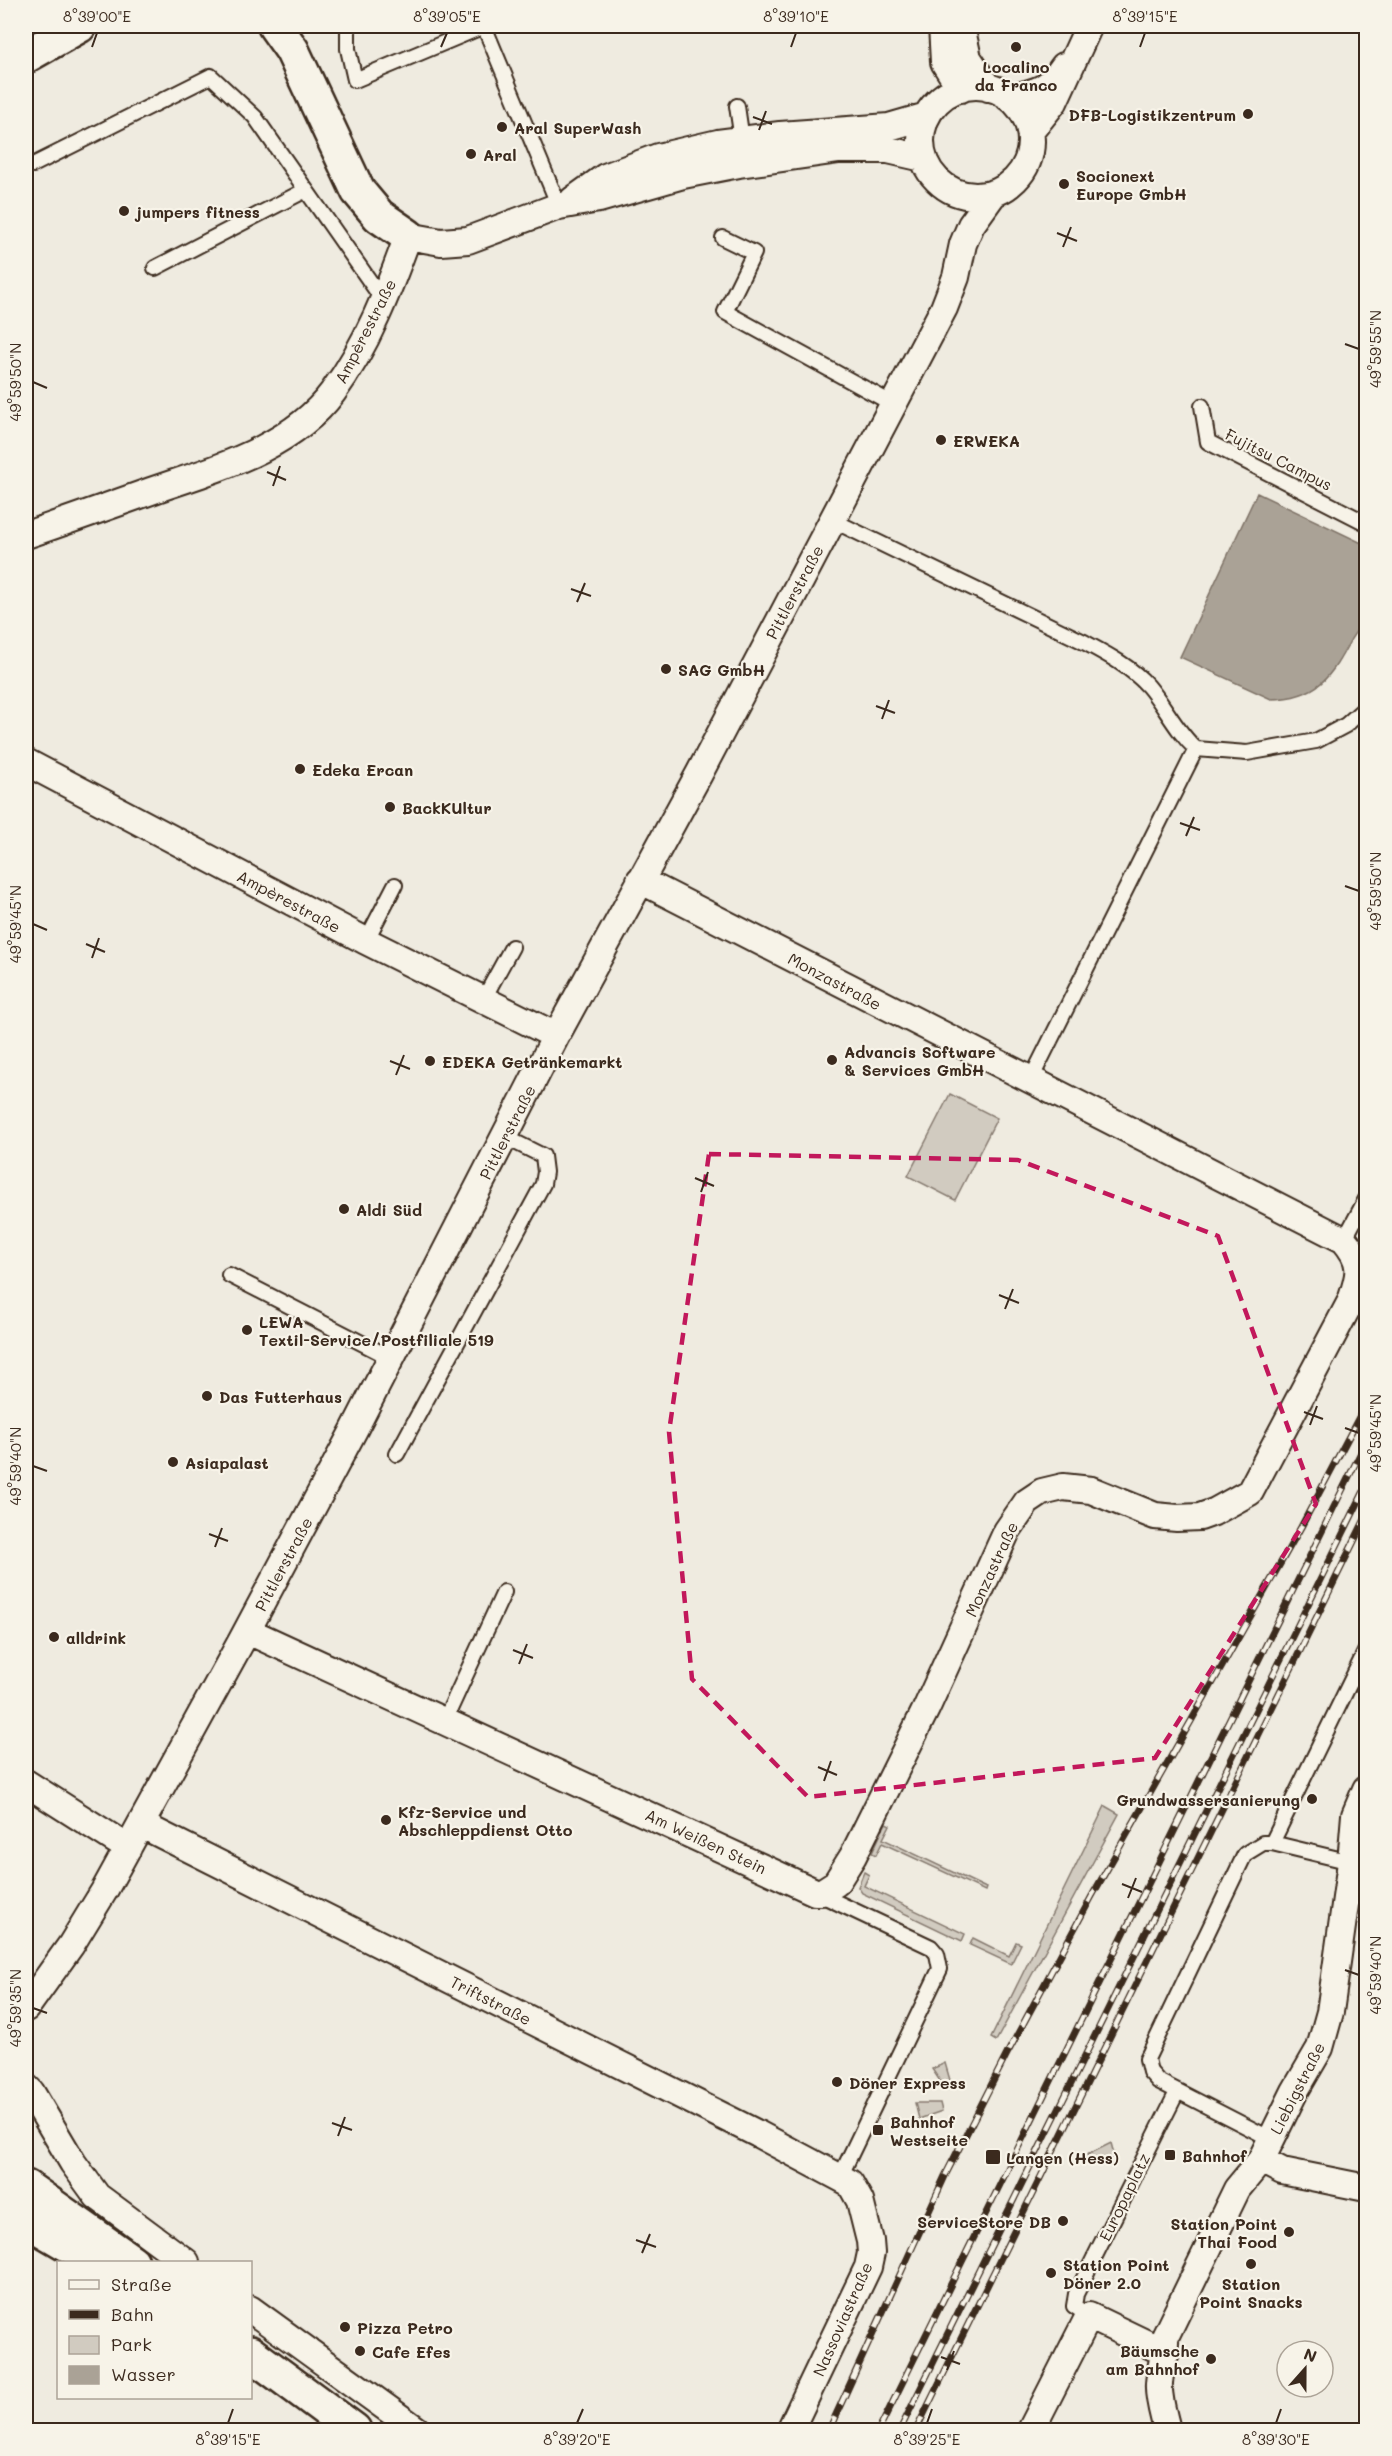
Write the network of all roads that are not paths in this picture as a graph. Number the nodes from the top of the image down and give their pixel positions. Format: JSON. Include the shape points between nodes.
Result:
{"nodes":[{"id":1,"x":79,"y":26,"type":"edge"},
{"id":2,"x":348,"y":26,"type":"edge"},
{"id":3,"x":484,"y":26,"type":"edge"},
{"id":4,"x":942,"y":26,"type":"edge"},
{"id":5,"x":962,"y":26,"type":"edge"},
{"id":6,"x":1086,"y":32,"type":"edge"},
{"id":7,"x":284,"y":34,"type":"edge"},
{"id":8,"x":26,"y":56,"type":"edge"},
{"id":9,"x":961,"y":89,"type":"junction"},
{"id":10,"x":999,"y":93,"type":"junction"},
{"id":11,"x":737,"y":106,"type":"dead end"},
{"id":12,"x":927,"y":116,"type":"junction"},
{"id":13,"x":1030,"y":132,"type":"junction"},
{"id":14,"x":742,"y":140,"type":"junction"},
{"id":15,"x":923,"y":158,"type":"junction"},
{"id":16,"x":33,"y":165,"type":"dead end"},
{"id":17,"x":949,"y":189,"type":"junction"},
{"id":18,"x":306,"y":190,"type":"junction"},
{"id":19,"x":994,"y":193,"type":"junction"},
{"id":20,"x":570,"y":204,"type":"junction"},
{"id":21,"x":408,"y":236,"type":"junction"},
{"id":22,"x":723,"y":238,"type":"dead end"},
{"id":23,"x":963,"y":244,"type":"junction"},
{"id":24,"x":155,"y":268,"type":"dead end"},
{"id":25,"x":383,"y":300,"type":"junction"},
{"id":26,"x":893,"y":404,"type":"junction"},
{"id":27,"x":1202,"y":406,"type":"dead end"},
{"id":28,"x":832,"y":520,"type":"junction"},
{"id":29,"x":1366,"y":523,"type":"edge"},
{"id":30,"x":26,"y":535,"type":"edge"},
{"id":31,"x":1366,"y":706,"type":"edge"},
{"id":32,"x":1196,"y":748,"type":"junction"},
{"id":33,"x":26,"y":762,"type":"edge"},
{"id":34,"x":640,"y":880,"type":"junction"},
{"id":35,"x":395,"y":885,"type":"dead end"},
{"id":36,"x":366,"y":941,"type":"junction"},
{"id":37,"x":512,"y":947,"type":"dead end"},
{"id":38,"x":483,"y":1000,"type":"junction"},
{"id":39,"x":556,"y":1036,"type":"junction"},
{"id":40,"x":1031,"y":1079,"type":"junction"},
{"id":41,"x":504,"y":1137,"type":"junction"},
{"id":42,"x":1366,"y":1199,"type":"edge"},
{"id":43,"x":1344,"y":1240,"type":"junction"},
{"id":44,"x":229,"y":1275,"type":"dead end"},
{"id":45,"x":391,"y":1358,"type":"junction"},
{"id":46,"x":397,"y":1454,"type":"dead end"},
{"id":47,"x":504,"y":1592,"type":"dead end"},
{"id":48,"x":248,"y":1631,"type":"junction"},
{"id":49,"x":1366,"y":1650,"type":"edge"},
{"id":50,"x":445,"y":1720,"type":"junction"},
{"id":51,"x":26,"y":1783,"type":"edge"},
{"id":52,"x":1366,"y":1789,"type":"edge"},
{"id":53,"x":142,"y":1824,"type":"junction"},
{"id":54,"x":1272,"y":1843,"type":"junction"},
{"id":55,"x":128,"y":1848,"type":"junction"},
{"id":56,"x":1359,"y":1864,"type":"edge"},
{"id":57,"x":815,"y":1892,"type":"junction"},
{"id":58,"x":26,"y":2008,"type":"edge"},
{"id":59,"x":26,"y":2086,"type":"edge"},
{"id":60,"x":1177,"y":2092,"type":"junction"},
{"id":61,"x":1266,"y":2149,"type":"junction"},
{"id":62,"x":840,"y":2177,"type":"junction"},
{"id":63,"x":26,"y":2187,"type":"edge"},
{"id":64,"x":1366,"y":2188,"type":"edge"},
{"id":65,"x":26,"y":2220,"type":"edge"},
{"id":66,"x":96,"y":2261,"type":"edge"},
{"id":67,"x":131,"y":2261,"type":"edge"},
{"id":68,"x":185,"y":2261,"type":"edge"},
{"id":69,"x":252,"y":2310,"type":"edge"},
{"id":70,"x":1089,"y":2316,"type":"junction"},
{"id":71,"x":252,"y":2354,"type":"edge"},
{"id":72,"x":1166,"y":2354,"type":"junction"},
{"id":73,"x":354,"y":2430,"type":"edge"},
{"id":74,"x":417,"y":2430,"type":"edge"},
{"id":75,"x":790,"y":2430,"type":"edge"},
{"id":76,"x":1031,"y":2430,"type":"edge"},
{"id":77,"x":1167,"y":2430,"type":"edge"}],
"edges":[{"from":1,"to":8,"type":"main road"},
{"from":2,"to":3,"type":"lane","via":[[355,80]]},
{"from":3,"to":20,"type":"lane"},
{"from":4,"to":9,"type":"street","via":[[944,62]]},
{"from":5,"to":10,"type":"street","via":[[968,58]]},
{"from":6,"to":10,"type":"street","via":[[1053,82],[1043,90]]},
{"from":6,"to":13,"type":"street","via":[[1054,102]]},
{"from":7,"to":21,"type":"main road","via":[[358,191],[379,216]]},
{"from":9,"to":10,"type":"street"},
{"from":9,"to":12,"type":"street","via":[[947,94]]},
{"from":10,"to":13,"type":"street","via":[[1026,119]]},
{"from":11,"to":14,"type":"lane"},
{"from":12,"to":14,"type":"street","via":[[889,127]]},
{"from":12,"to":15,"type":"street","via":[[922,129]]},
{"from":13,"to":19,"type":"street","via":[[1027,162],[1019,176]]},
{"from":14,"to":20,"type":"street","via":[[658,157],[605,177]]},
{"from":15,"to":17,"type":"street","via":[[933,176]]},
{"from":15,"to":20,"type":"street","via":[[888,150],[839,150],[683,175]]},
{"from":16,"to":18,"type":"lane","via":[[211,76],[255,117]]},
{"from":17,"to":19,"type":"street","via":[[963,195]]},
{"from":17,"to":23,"type":"street","name":"Pittlerstraße","via":[[957,208]]},
{"from":18,"to":24,"type":"lane"},
{"from":18,"to":25,"type":"lane"},
{"from":19,"to":23,"type":"street","name":"Pittlerstraße","via":[[971,225]]},
{"from":20,"to":21,"type":"street","via":[[468,240],[441,242]]},
{"from":21,"to":25,"type":"street","name":"Ampèrestraße"},
{"from":22,"to":26,"type":"lane","via":[[754,253],[725,312]]},
{"from":23,"to":26,"type":"street","name":"Pittlerstraße","via":[[944,308]]},
{"from":25,"to":30,"type":"street","name":"Ampèrestraße","via":[[332,394],[296,428],[222,466]]},
{"from":26,"to":28,"type":"street","name":"Pittlerstraße"},
{"from":27,"to":29,"type":"lane","name":"Fujitsu Campus","via":[[1208,442]]},
{"from":28,"to":32,"type":"lane","via":[[1118,661],[1149,687],[1184,738]]},
{"from":28,"to":34,"type":"street","name":"Pittlerstraße"},
{"from":31,"to":32,"type":"lane","via":[[1346,725],[1316,741],[1247,753]]},
{"from":32,"to":40,"type":"lane"},
{"from":33,"to":36,"type":"street","name":"Ampèrestraße"},
{"from":34,"to":39,"type":"street","name":"Pittlerstraße"},
{"from":34,"to":40,"type":"street","name":"Monzastraße"},
{"from":35,"to":36,"type":"lane"},
{"from":36,"to":38,"type":"street","name":"Ampèrestraße"},
{"from":37,"to":38,"type":"lane"},
{"from":38,"to":39,"type":"street","name":"Ampèrestraße"},
{"from":39,"to":41,"type":"street","name":"Pittlerstraße"},
{"from":40,"to":43,"type":"street","name":"Monzastraße"},
{"from":41,"to":45,"type":"street","name":"Pittlerstraße"},
{"from":41,"to":46,"type":"lane","via":[[543,1156],[543,1184]]},
{"from":42,"to":43,"type":"lane"},
{"from":43,"to":57,"type":"street","name":"Monzastraße","via":[[1360,1271],[1351,1301],[1250,1492],[1200,1517],[1155,1516],[1091,1490],[1063,1487],[1042,1492],[1027,1502],[1007,1531],[926,1709],[853,1856],[836,1883]]},
{"from":44,"to":45,"type":"lane"},
{"from":45,"to":48,"type":"street","name":"Pittlerstraße"},
{"from":47,"to":50,"type":"lane"},
{"from":48,"to":50,"type":"street","name":"Am Weißen Stein"},
{"from":48,"to":53,"type":"street","name":"Pittlerstraße"},
{"from":49,"to":54,"type":"lane"},
{"from":50,"to":57,"type":"street","name":"Am Weißen Stein"},
{"from":51,"to":55,"type":"street"},
{"from":52,"to":56,"type":"street","name":"Liebigstraße","via":[[1355,1815]]},
{"from":53,"to":55,"type":"street","name":"Pittlerstraße"},
{"from":53,"to":62,"type":"street","name":"Triftstraße"},
{"from":54,"to":56,"type":"lane"},
{"from":54,"to":60,"type":"lane","via":[[1263,1843],[1245,1854],[1147,2059],[1150,2072],[1158,2081]]},
{"from":55,"to":58,"type":"street","name":"Pittlerstraße","via":[[70,1945]]},
{"from":56,"to":61,"type":"street","name":"Liebigstraße","via":[[1324,2036]]},
{"from":57,"to":62,"type":"lane","name":"Am Weißen Stein","via":[[931,1947],[940,1962]]},
{"from":59,"to":68,"type":"street","via":[[97,2196]]},
{"from":60,"to":61,"type":"lane"},
{"from":60,"to":70,"type":"lane","name":"Europaplatz","via":[[1076,2294],[1074,2306]]},
{"from":61,"to":64,"type":"street","via":[[1282,2171]]},
{"from":61,"to":72,"type":"street","via":[[1237,2189],[1165,2337]]},
{"from":62,"to":75,"type":"street","name":"Nassoviastraße","via":[[850,2183],[860,2201],[871,2253],[864,2278]]},
{"from":63,"to":67,"type":"main road"},
{"from":65,"to":66,"type":"main road"},
{"from":69,"to":74,"type":"street"},
{"from":70,"to":72,"type":"street"},
{"from":70,"to":76,"type":"street"},
{"from":71,"to":73,"type":"main road"},
{"from":72,"to":77,"type":"street","via":[[1158,2388]]}]}
